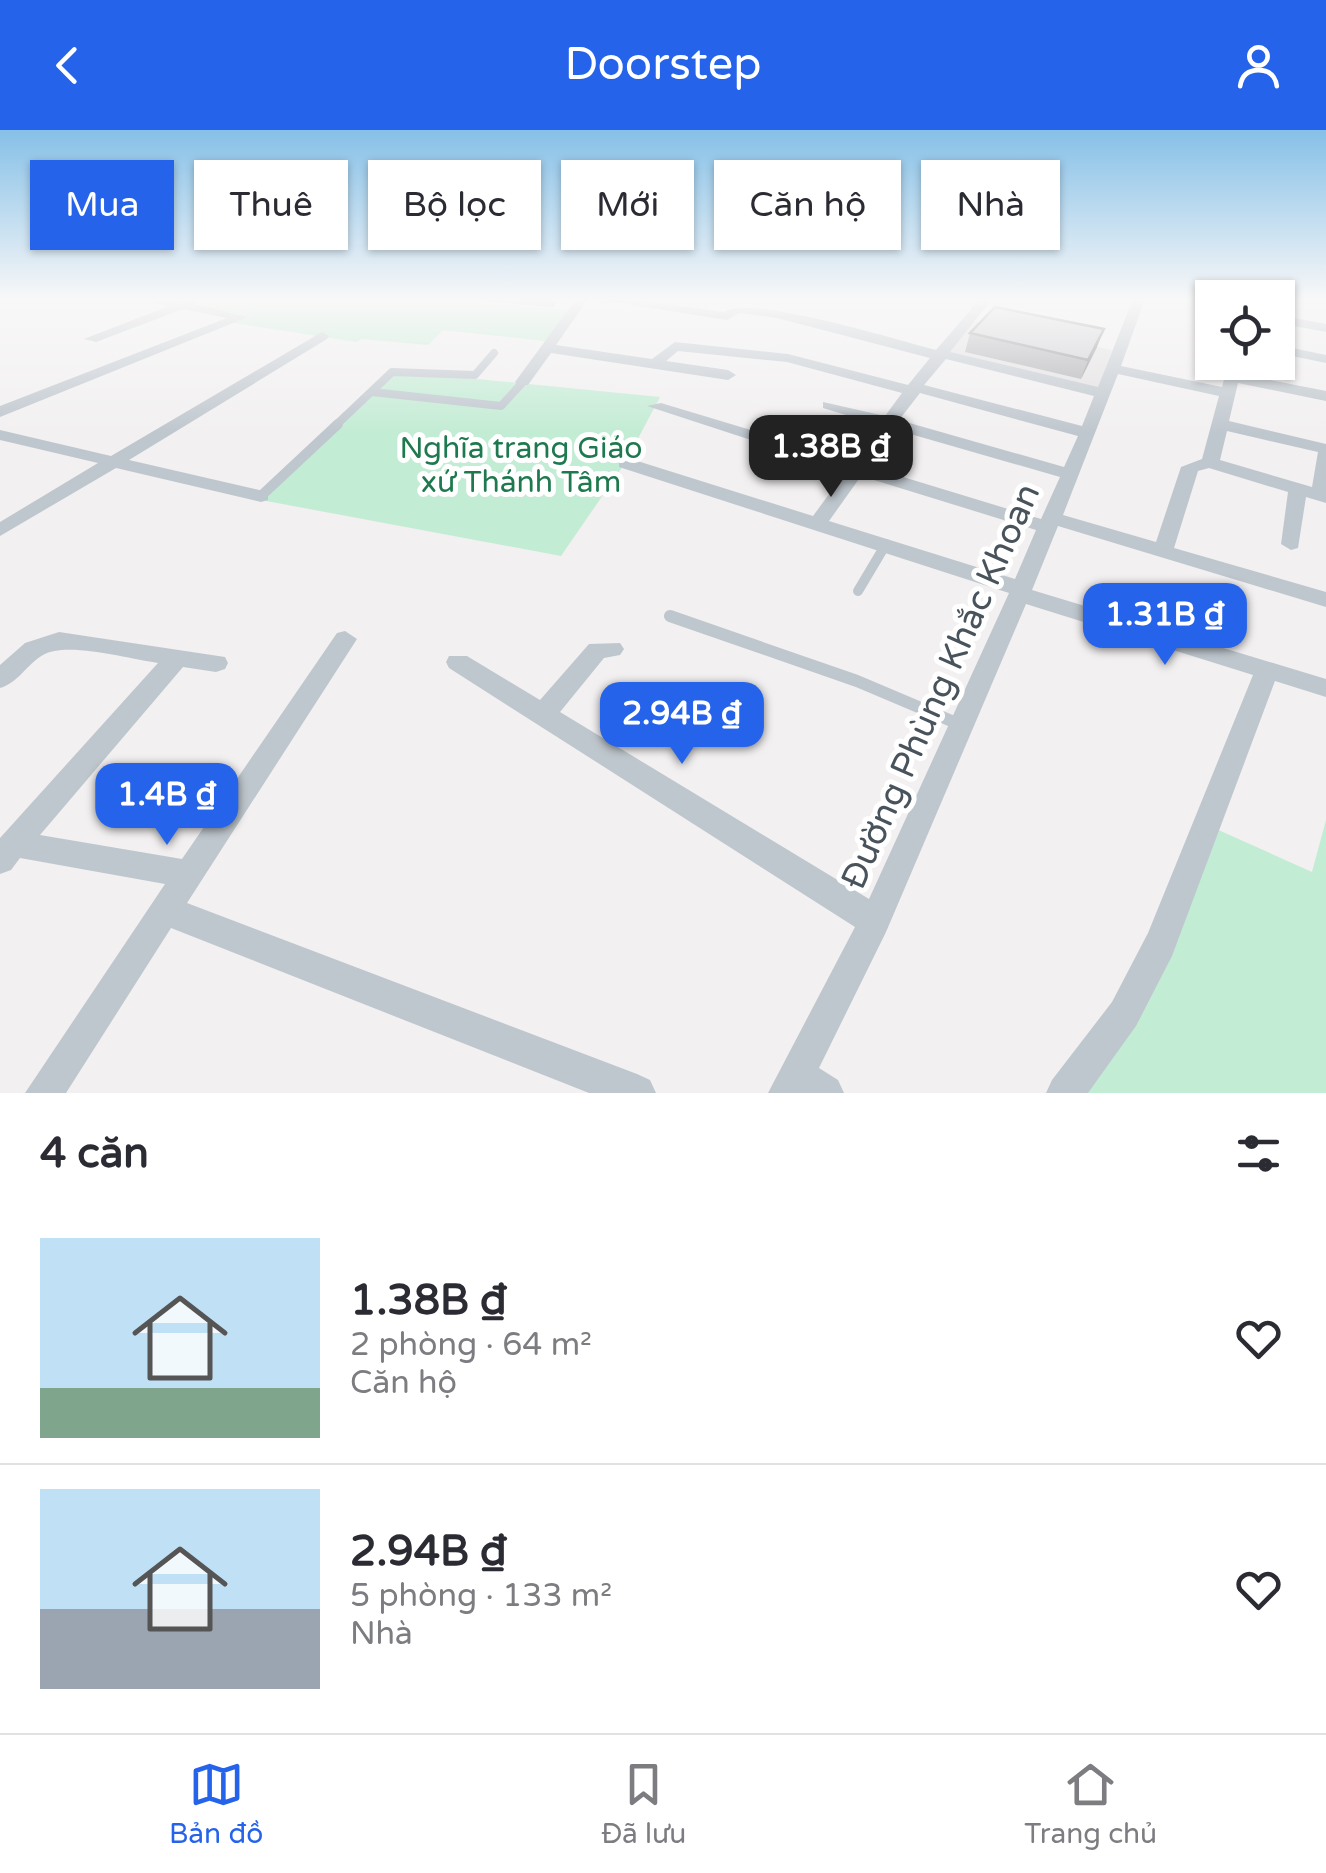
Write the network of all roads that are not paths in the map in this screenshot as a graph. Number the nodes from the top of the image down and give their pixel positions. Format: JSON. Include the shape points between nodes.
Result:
{"nodes":[{"id":1,"x":173,"y":344,"type":"edge"},
{"id":2,"x":309,"y":344,"type":"edge"},
{"id":3,"x":549,"y":344,"type":"edge"},
{"id":4,"x":884,"y":344,"type":"edge"},
{"id":5,"x":950,"y":344,"type":"edge"},
{"id":6,"x":1121,"y":344,"type":"edge"},
{"id":7,"x":546,"y":348,"type":"junction"},
{"id":8,"x":494,"y":353,"type":"dead end"},
{"id":9,"x":1295,"y":353,"type":"edge"},
{"id":10,"x":941,"y":355,"type":"junction"},
{"id":11,"x":1326,"y":359,"type":"edge"},
{"id":12,"x":658,"y":362,"type":"junction"},
{"id":13,"x":1111,"y":368,"type":"junction"},
{"id":14,"x":728,"y":375,"type":"dead end"},
{"id":15,"x":1195,"y":375,"type":"edge"},
{"id":16,"x":1231,"y":380,"type":"edge"},
{"id":17,"x":1242,"y":380,"type":"edge"},
{"id":18,"x":523,"y":382,"type":"joint"},
{"id":19,"x":914,"y":389,"type":"junction"},
{"id":20,"x":372,"y":392,"type":"junction"},
{"id":21,"x":1102,"y":393,"type":"junction"},
{"id":22,"x":1326,"y":396,"type":"edge"},
{"id":23,"x":829,"y":405,"type":"dead end"},
{"id":24,"x":655,"y":406,"type":"dead end"},
{"id":25,"x":0,"y":412,"type":"edge"},
{"id":26,"x":888,"y":423,"type":"junction"},
{"id":27,"x":1219,"y":424,"type":"junction"},
{"id":28,"x":1088,"y":433,"type":"junction"},
{"id":29,"x":0,"y":434,"type":"edge"},
{"id":30,"x":1326,"y":451,"type":"edge"},
{"id":31,"x":115,"y":460,"type":"junction"},
{"id":32,"x":625,"y":463,"type":"dead end"},
{"id":33,"x":1210,"y":463,"type":"junction"},
{"id":34,"x":856,"y":468,"type":"junction"},
{"id":35,"x":1071,"y":475,"type":"junction"},
{"id":36,"x":1298,"y":490,"type":"junction"},
{"id":37,"x":261,"y":496,"type":"joint"},
{"id":38,"x":1323,"y":497,"type":"edge"},
{"id":39,"x":819,"y":522,"type":"junction"},
{"id":40,"x":1050,"y":523,"type":"junction"},
{"id":41,"x":0,"y":530,"type":"edge"},
{"id":42,"x":886,"y":544,"type":"junction"},
{"id":43,"x":1291,"y":544,"type":"dead end"},
{"id":44,"x":1163,"y":552,"type":"junction"},
{"id":45,"x":858,"y":591,"type":"dead end"},
{"id":46,"x":1020,"y":591,"type":"junction"},
{"id":47,"x":1326,"y":600,"type":"edge"},
{"id":48,"x":670,"y":616,"type":"dead end"},
{"id":49,"x":345,"y":638,"type":"dead end"},
{"id":50,"x":612,"y":649,"type":"dead end"},
{"id":51,"x":178,"y":657,"type":"junction"},
{"id":52,"x":458,"y":662,"type":"dead end"},
{"id":53,"x":216,"y":663,"type":"dead end"},
{"id":54,"x":1266,"y":672,"type":"junction"},
{"id":55,"x":0,"y":679,"type":"edge"},
{"id":56,"x":1326,"y":688,"type":"edge"},
{"id":57,"x":543,"y":715,"type":"junction"},
{"id":58,"x":962,"y":725,"type":"junction"},
{"id":59,"x":7,"y":852,"type":"edge"},
{"id":60,"x":186,"y":874,"type":"junction"},
{"id":61,"x":164,"y":910,"type":"junction"},
{"id":62,"x":875,"y":922,"type":"junction"},
{"id":63,"x":802,"y":1087,"type":"edge"},
{"id":64,"x":44,"y":1093,"type":"edge"},
{"id":65,"x":636,"y":1093,"type":"edge"},
{"id":66,"x":1065,"y":1093,"type":"edge"}],
"edges":[{"from":1,"to":25,"type":"street"},
{"from":2,"to":31,"type":"street"},
{"from":3,"to":7,"type":"street"},
{"from":4,"to":10,"type":"street"},
{"from":5,"to":10,"type":"street"},
{"from":6,"to":13,"type":"street","name":"Đường Phùng Khắc Khoan"},
{"from":7,"to":12,"type":"street"},
{"from":7,"to":18,"type":"street"},
{"from":8,"to":20,"type":"lane","via":[[475,375],[397,370]]},
{"from":9,"to":11,"type":"street"},
{"from":10,"to":19,"type":"street"},
{"from":10,"to":21,"type":"street"},
{"from":12,"to":14,"type":"street"},
{"from":12,"to":19,"type":"street","via":[[676,346],[741,351]]},
{"from":13,"to":15,"type":"street"},
{"from":13,"to":21,"type":"street","name":"Đường Phùng Khắc Khoan"},
{"from":16,"to":27,"type":"street"},
{"from":17,"to":22,"type":"street"},
{"from":18,"to":20,"type":"lane","via":[[502,406]]},
{"from":19,"to":26,"type":"street"},
{"from":19,"to":28,"type":"street"},
{"from":20,"to":37,"type":"lane"},
{"from":21,"to":28,"type":"street","name":"Đường Phùng Khắc Khoan"},
{"from":23,"to":26,"type":"street"},
{"from":24,"to":34,"type":"street"},
{"from":26,"to":34,"type":"street"},
{"from":26,"to":35,"type":"street"},
{"from":27,"to":30,"type":"street"},
{"from":27,"to":33,"type":"street"},
{"from":28,"to":35,"type":"street","name":"Đường Phùng Khắc Khoan"},
{"from":29,"to":31,"type":"street"},
{"from":30,"to":38,"type":"street"},
{"from":31,"to":37,"type":"street"},
{"from":31,"to":41,"type":"street"},
{"from":32,"to":39,"type":"street"},
{"from":33,"to":36,"type":"street"},
{"from":33,"to":44,"type":"street","via":[[1190,467]]},
{"from":34,"to":39,"type":"street"},
{"from":34,"to":40,"type":"street"},
{"from":35,"to":40,"type":"street","name":"Đường Phùng Khắc Khoan"},
{"from":36,"to":38,"type":"street"},
{"from":36,"to":43,"type":"street"},
{"from":39,"to":42,"type":"street"},
{"from":40,"to":44,"type":"street"},
{"from":40,"to":46,"type":"street","name":"Đường Phùng Khắc Khoan"},
{"from":42,"to":45,"type":"lane"},
{"from":42,"to":46,"type":"street"},
{"from":44,"to":47,"type":"street"},
{"from":46,"to":54,"type":"street"},
{"from":46,"to":58,"type":"street","name":"Đường Phùng Khắc Khoan"},
{"from":48,"to":58,"type":"lane"},
{"from":49,"to":60,"type":"street"},
{"from":50,"to":57,"type":"street","via":[[600,647]]},
{"from":51,"to":53,"type":"street"},
{"from":51,"to":55,"type":"street","via":[[59,640],[33,649]]},
{"from":51,"to":59,"type":"street"},
{"from":52,"to":57,"type":"street"},
{"from":54,"to":56,"type":"street"},
{"from":54,"to":66,"type":"street","via":[[1160,944],[1124,1014]]},
{"from":57,"to":62,"type":"street"},
{"from":58,"to":62,"type":"street","name":"Đường Phùng Khắc Khoan"},
{"from":59,"to":60,"type":"street"},
{"from":60,"to":61,"type":"street"},
{"from":61,"to":64,"type":"street"},
{"from":61,"to":65,"type":"street"},
{"from":62,"to":63,"type":"street","name":"Đường Phùng Khắc Khoan"}]}
